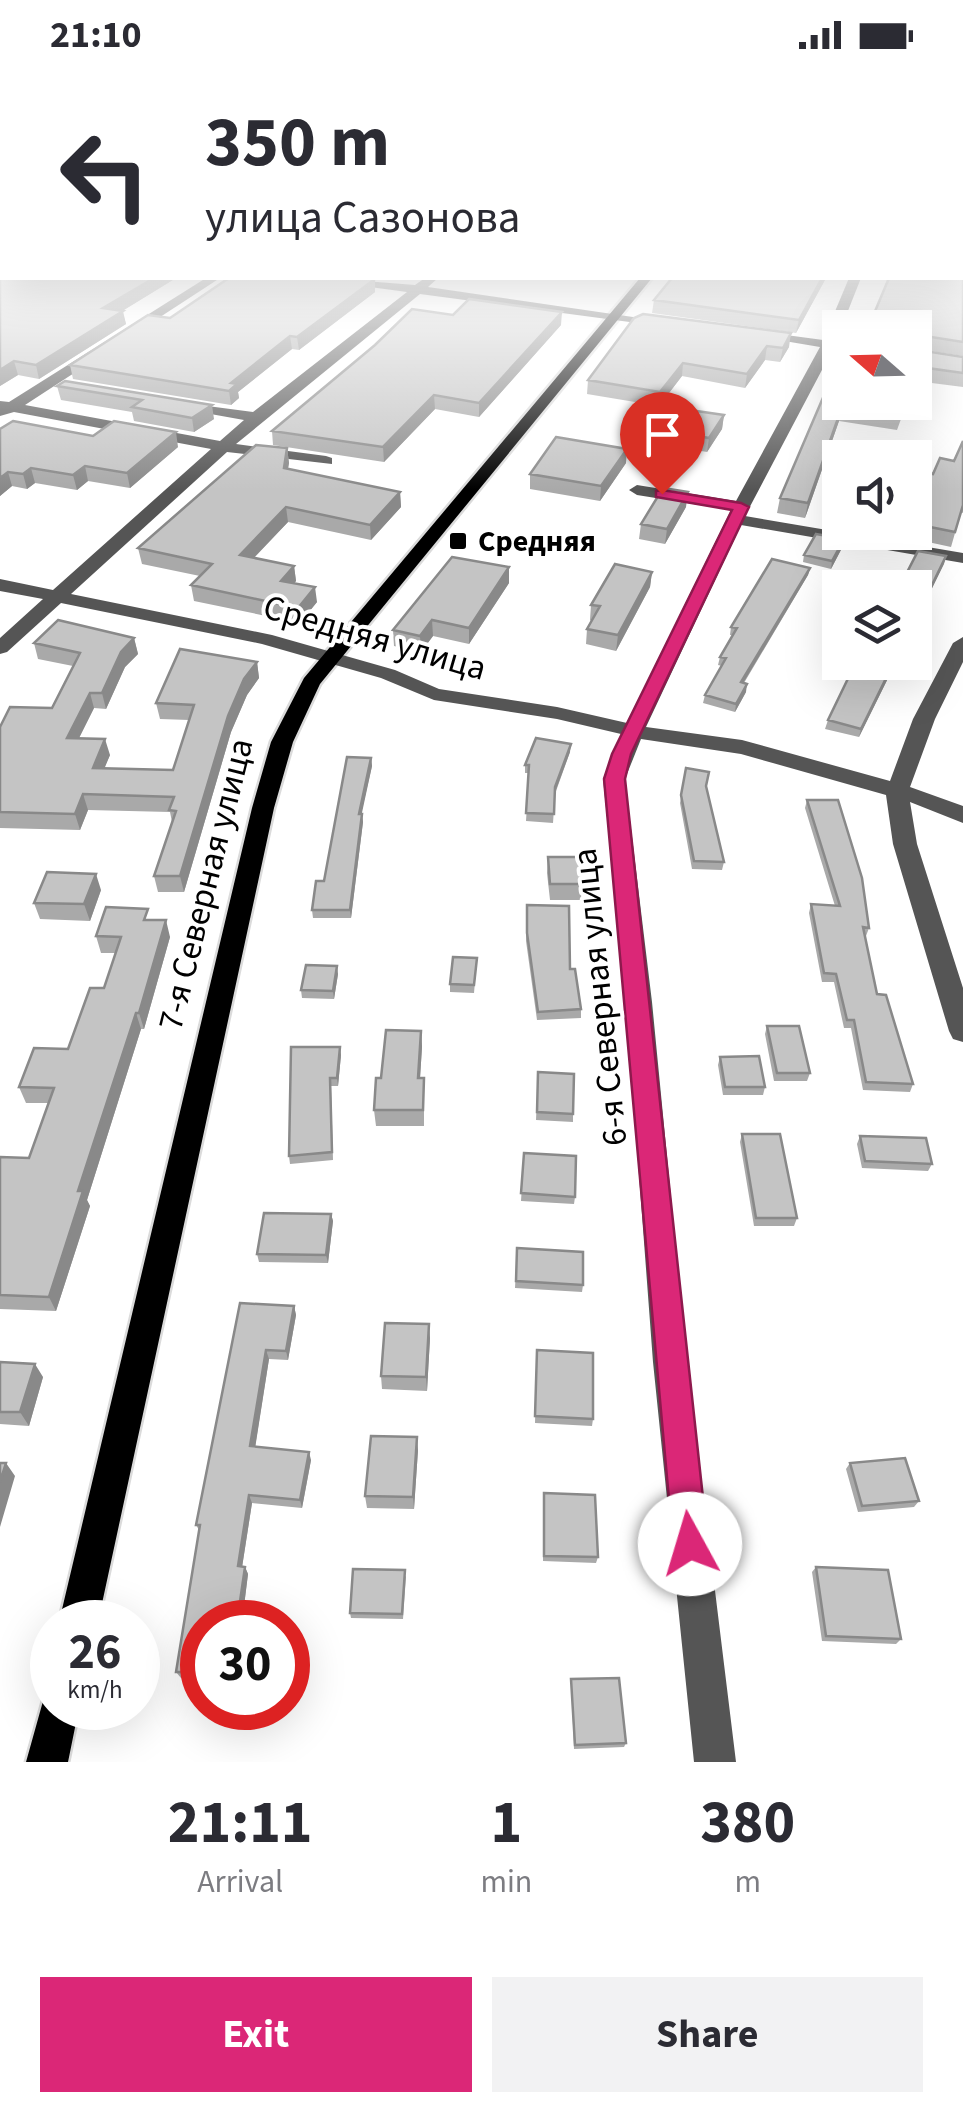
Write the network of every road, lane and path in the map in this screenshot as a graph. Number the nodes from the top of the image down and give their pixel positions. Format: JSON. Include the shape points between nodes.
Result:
{"nodes":[{"id":1,"x":129,"y":332,"type":"edge"},
{"id":2,"x":362,"y":332,"type":"edge"},
{"id":3,"x":600,"y":332,"type":"edge"},
{"id":4,"x":739,"y":333,"type":"edge"},
{"id":5,"x":822,"y":344,"type":"edge"},
{"id":6,"x":822,"y":367,"type":"edge"},
{"id":7,"x":50,"y":382,"type":"junction"},
{"id":8,"x":69,"y":386,"type":"edge"},
{"id":9,"x":162,"y":401,"type":"edge"},
{"id":10,"x":4,"y":409,"type":"edge"},
{"id":11,"x":256,"y":417,"type":"junction"},
{"id":12,"x":226,"y":447,"type":"junction"},
{"id":13,"x":326,"y":461,"type":"dead end"},
{"id":14,"x":637,"y":490,"type":"dead end"},
{"id":15,"x":738,"y":513,"type":"junction"},
{"id":16,"x":963,"y":558,"type":"edge"},
{"id":17,"x":0,"y":585,"type":"edge"},
{"id":18,"x":60,"y":597,"type":"junction"},
{"id":19,"x":963,"y":642,"type":"edge"},
{"id":20,"x":0,"y":648,"type":"edge"},
{"id":21,"x":332,"y":657,"type":"junction"},
{"id":22,"x":634,"y":730,"type":"junction"},
{"id":23,"x":897,"y":793,"type":"junction"},
{"id":24,"x":963,"y":815,"type":"edge"},
{"id":25,"x":963,"y":1031,"type":"edge"},
{"id":26,"x":83,"y":1600,"type":"edge"},
{"id":27,"x":54,"y":1730,"type":"edge"},
{"id":28,"x":47,"y":1762,"type":"edge"},
{"id":29,"x":716,"y":1762,"type":"edge"}],
"edges":[{"from":1,"to":7,"type":"street"},
{"from":2,"to":11,"type":"street"},
{"from":3,"to":21,"type":"main road","name":"7-я Северная улица"},
{"from":4,"to":5,"type":"street"},
{"from":6,"to":15,"type":"street","name":"6-я Северная улица"},
{"from":7,"to":8,"type":"street"},
{"from":7,"to":10,"type":"street"},
{"from":9,"to":11,"type":"street"},
{"from":10,"to":12,"type":"street"},
{"from":11,"to":12,"type":"street"},
{"from":12,"to":13,"type":"street"},
{"from":12,"to":18,"type":"street"},
{"from":14,"to":15,"type":"street"},
{"from":15,"to":16,"type":"street"},
{"from":15,"to":22,"type":"street","name":"6-я Северная улица"},
{"from":17,"to":18,"type":"street","name":"Средняя улица"},
{"from":18,"to":20,"type":"street"},
{"from":18,"to":21,"type":"street","name":"Средняя улица"},
{"from":19,"to":23,"type":"street"},
{"from":21,"to":22,"type":"street","name":"Средняя улица","via":[[434,694]]},
{"from":21,"to":26,"type":"main road","name":"7-я Северная улица","via":[[300,700],[263,808]]},
{"from":22,"to":23,"type":"street","name":"Средняя улица","via":[[742,747]]},
{"from":22,"to":29,"type":"street","name":"6-я Северная улица","via":[[614,779]]},
{"from":23,"to":24,"type":"street","name":"Средняя улица"},
{"from":23,"to":25,"type":"street","via":[[905,844]]},
{"from":27,"to":28,"type":"main road"}]}
